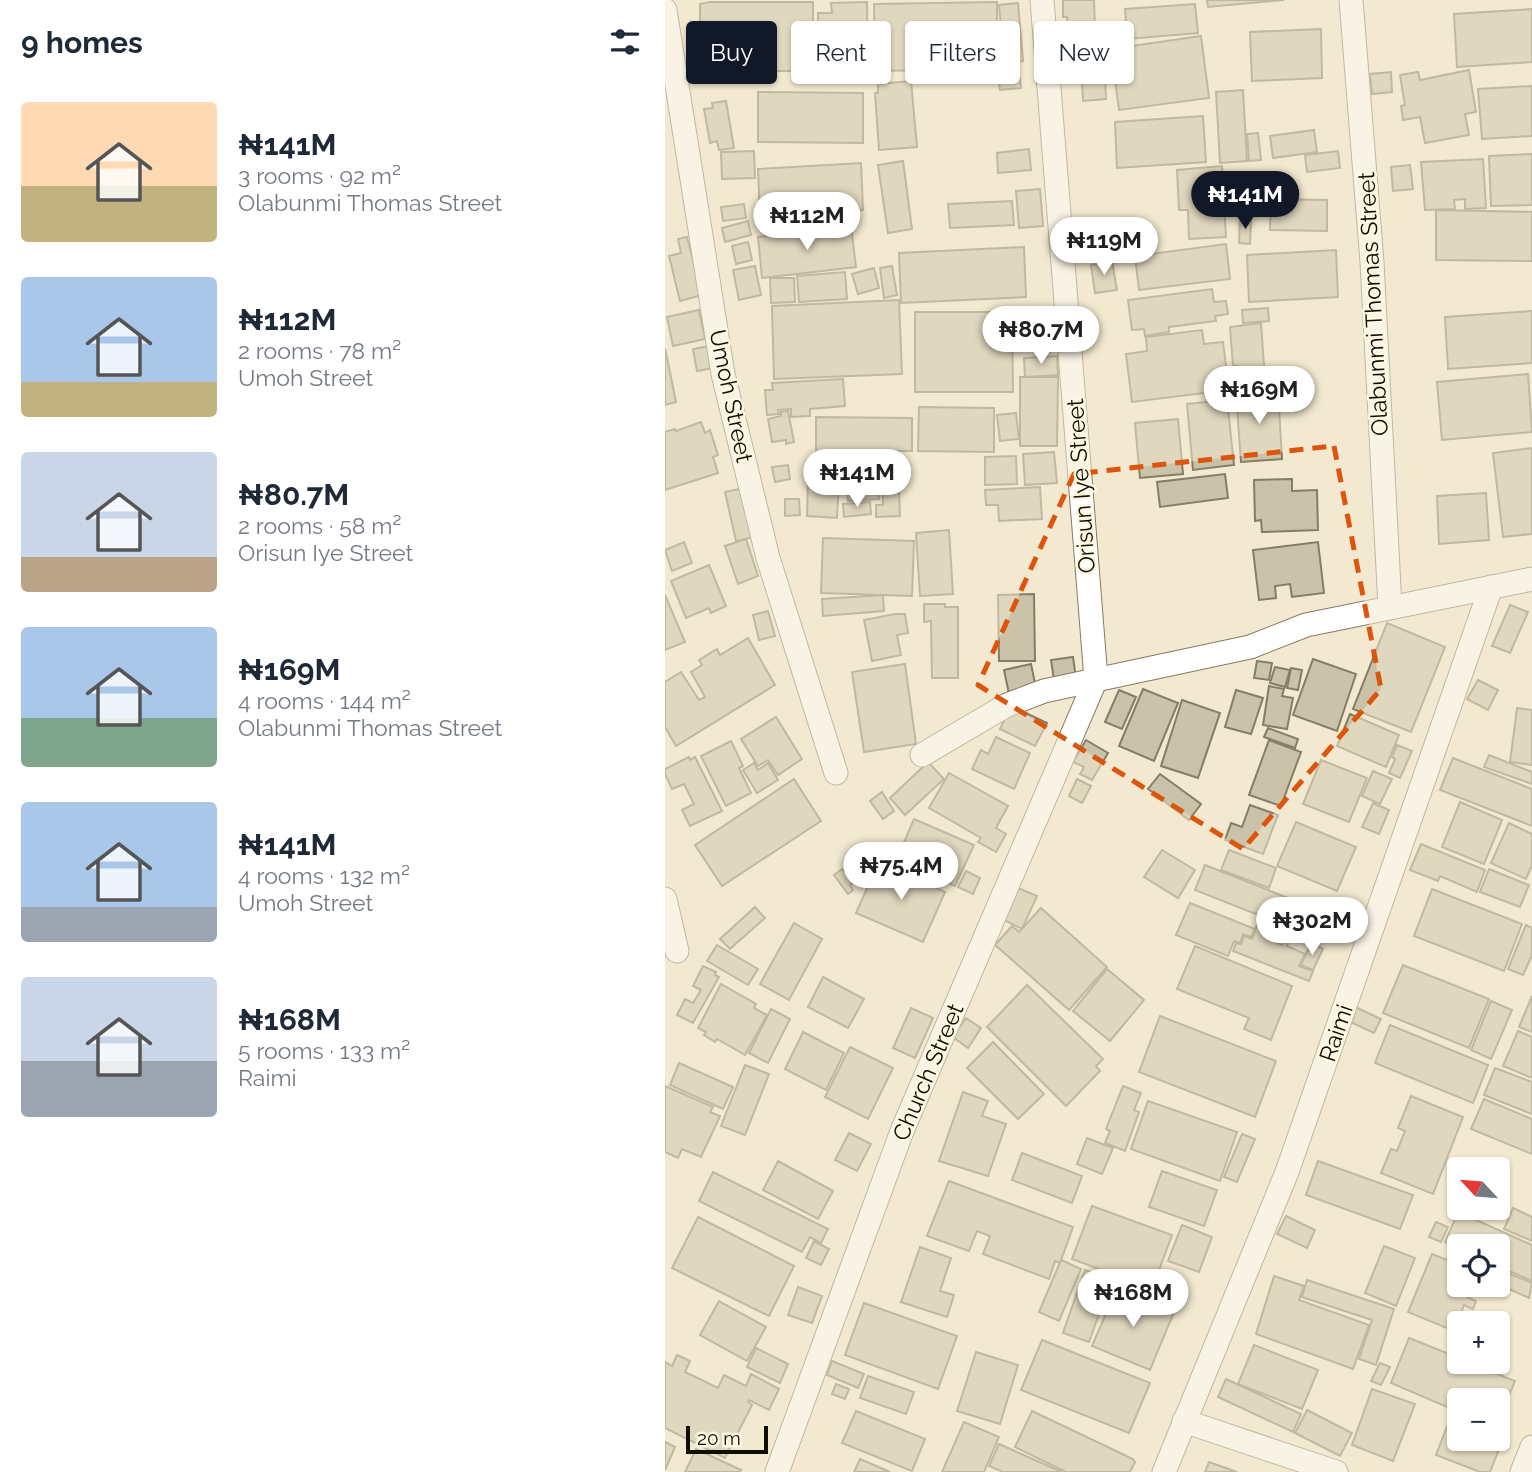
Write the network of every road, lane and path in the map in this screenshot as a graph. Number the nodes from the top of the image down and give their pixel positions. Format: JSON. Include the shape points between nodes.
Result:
{"nodes":[{"id":1,"x":1042,"y":0,"type":"edge"},
{"id":2,"x":1351,"y":0,"type":"edge"},
{"id":3,"x":665,"y":10,"type":"edge"},
{"id":4,"x":1532,"y":579,"type":"edge"},
{"id":5,"x":1491,"y":587,"type":"junction"},
{"id":6,"x":1389,"y":607,"type":"junction"},
{"id":7,"x":1096,"y":679,"type":"junction"},
{"id":8,"x":922,"y":755,"type":"dead end"},
{"id":9,"x":836,"y":773,"type":"dead end"},
{"id":10,"x":665,"y":899,"type":"edge"},
{"id":11,"x":677,"y":951,"type":"dead end"},
{"id":12,"x":1184,"y":1421,"type":"junction"},
{"id":13,"x":1532,"y":1447,"type":"edge"},
{"id":14,"x":778,"y":1472,"type":"edge"},
{"id":15,"x":1164,"y":1472,"type":"edge"},
{"id":16,"x":1336,"y":1472,"type":"edge"},
{"id":17,"x":1522,"y":1472,"type":"edge"}],
"edges":[{"from":1,"to":7,"type":"street","name":"Orisun Iye Street"},
{"from":2,"to":6,"type":"street","name":"Olabunmi Thomas Street","via":[[1372,262]]},
{"from":3,"to":9,"type":"street","name":"Umoh Street","via":[[723,374],[768,558]]},
{"from":4,"to":5,"type":"street"},
{"from":5,"to":6,"type":"street"},
{"from":5,"to":12,"type":"street","name":"Raimi","via":[[1287,1172]]},
{"from":6,"to":7,"type":"street","via":[[1306,625],[1249,647]]},
{"from":7,"to":8,"type":"street","via":[[1007,705]]},
{"from":7,"to":14,"type":"street","name":"Church Street","via":[[902,1131]]},
{"from":10,"to":11,"type":"street"},
{"from":12,"to":15,"type":"street","name":"Raimi"},
{"from":12,"to":16,"type":"street"},
{"from":13,"to":17,"type":"street"}]}
